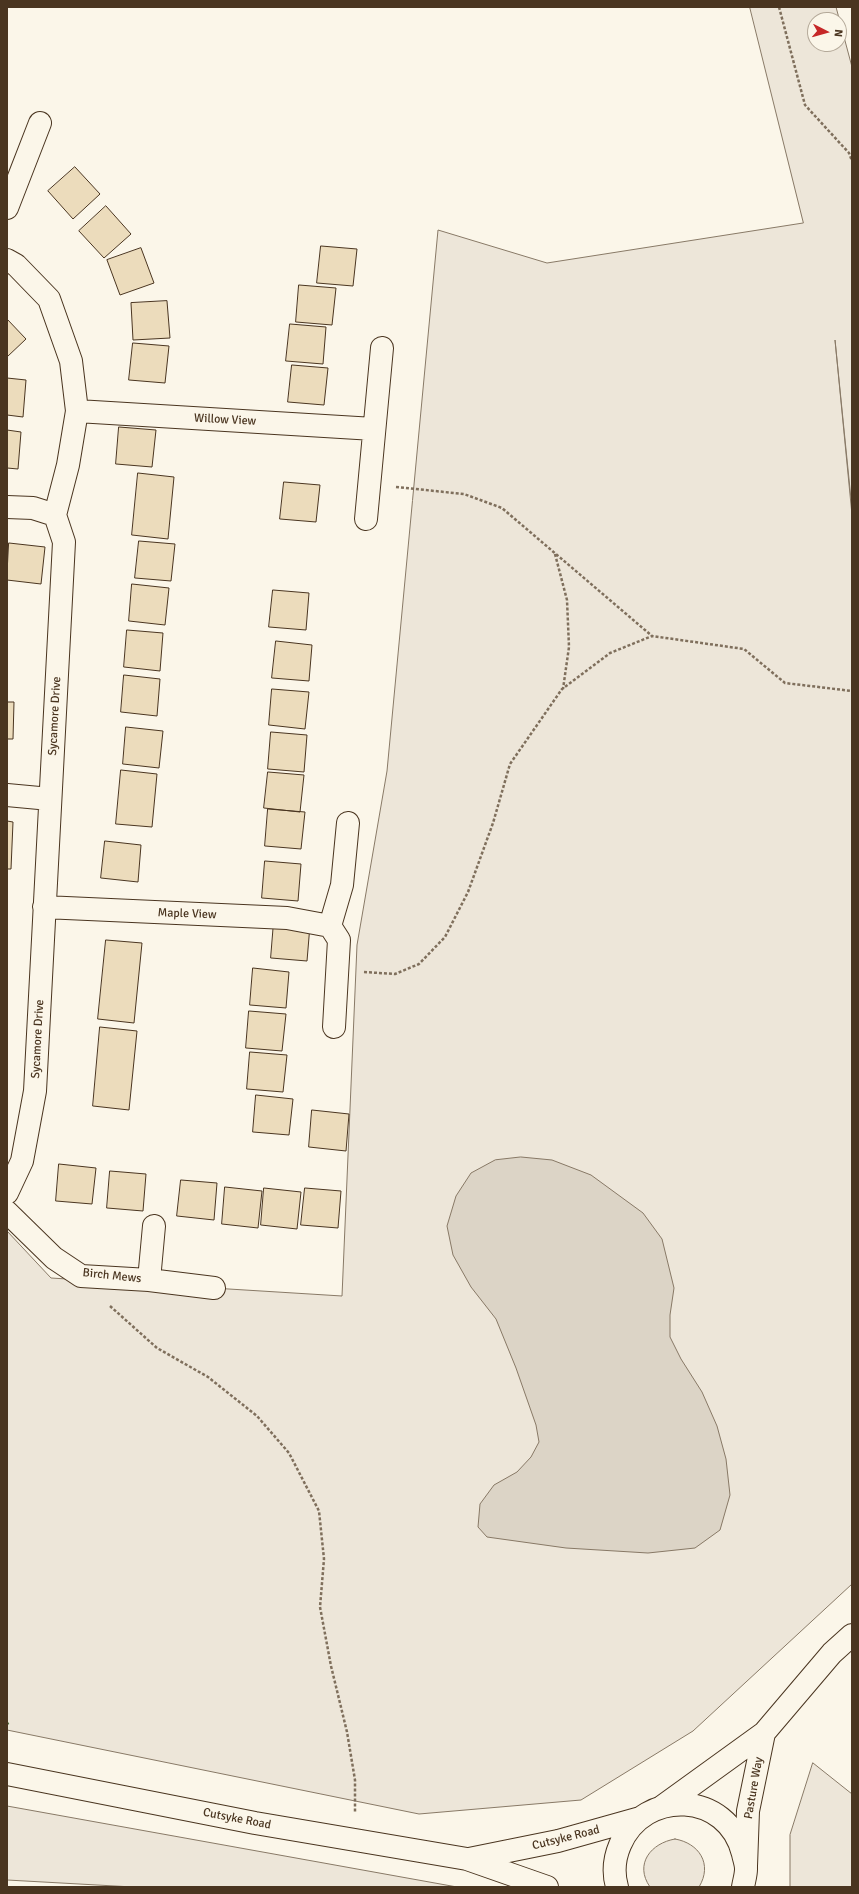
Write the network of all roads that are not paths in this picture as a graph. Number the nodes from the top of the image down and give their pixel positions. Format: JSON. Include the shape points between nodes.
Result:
{"nodes":[{"id":1,"x":40,"y":123,"type":"dead end"},
{"id":2,"x":7,"y":208,"type":"edge"},
{"id":3,"x":7,"y":260,"type":"edge"},
{"id":4,"x":382,"y":348,"type":"dead end"},
{"id":5,"x":77,"y":411,"type":"junction"},
{"id":6,"x":374,"y":428,"type":"junction"},
{"id":7,"x":7,"y":507,"type":"edge"},
{"id":8,"x":55,"y":515,"type":"junction"},
{"id":9,"x":366,"y":519,"type":"dead end"},
{"id":10,"x":7,"y":796,"type":"edge"},
{"id":11,"x":50,"y":799,"type":"junction"},
{"id":12,"x":348,"y":823,"type":"dead end"},
{"id":13,"x":44,"y":907,"type":"junction"},
{"id":14,"x":330,"y":926,"type":"junction"},
{"id":15,"x":334,"y":1027,"type":"dead end"},
{"id":16,"x":7,"y":1193,"type":"edge"},
{"id":17,"x":7,"y":1212,"type":"edge"},
{"id":18,"x":154,"y":1226,"type":"dead end"},
{"id":19,"x":149,"y":1280,"type":"junction"},
{"id":20,"x":214,"y":1288,"type":"dead end"},
{"id":21,"x":852,"y":1635,"type":"edge"},
{"id":22,"x":764,"y":1733,"type":"junction"},
{"id":23,"x":7,"y":1774,"type":"edge"},
{"id":24,"x":663,"y":1806,"type":"junction"},
{"id":25,"x":640,"y":1818,"type":"junction"},
{"id":26,"x":467,"y":1859,"type":"junction"},
{"id":27,"x":745,"y":1878,"type":"edge"},
{"id":28,"x":547,"y":1887,"type":"edge"},
{"id":29,"x":617,"y":1887,"type":"edge"}],
"edges":[{"from":1,"to":2,"type":"street"},
{"from":3,"to":5,"type":"street","via":[[16,265],[49,299],[71,361]]},
{"from":4,"to":6,"type":"street"},
{"from":5,"to":6,"type":"street","name":"Willow View"},
{"from":5,"to":8,"type":"street","via":[[68,465]]},
{"from":6,"to":9,"type":"street"},
{"from":7,"to":8,"type":"street","via":[[33,508]]},
{"from":8,"to":11,"type":"street","name":"Sycamore Drive","via":[[64,542]]},
{"from":10,"to":11,"type":"street"},
{"from":11,"to":13,"type":"street","name":"Sycamore Drive"},
{"from":12,"to":14,"type":"street","via":[[342,885]]},
{"from":13,"to":14,"type":"street","name":"Maple View","via":[[287,918]]},
{"from":13,"to":16,"type":"street","name":"Sycamore Drive","via":[[35,1091],[22,1161]]},
{"from":14,"to":15,"type":"street","via":[[339,940]]},
{"from":17,"to":19,"type":"street","name":"Birch Mews","via":[[54,1258],[81,1276]]},
{"from":18,"to":19,"type":"street"},
{"from":19,"to":20,"type":"street","name":"Birch Mews"},
{"from":21,"to":22,"type":"street","name":"Pasture Way","via":[[832,1654]]},
{"from":22,"to":24,"type":"street","name":"Pasture Way"},
{"from":22,"to":27,"type":"street","name":"Pasture Way","via":[[748,1811]]},
{"from":23,"to":26,"type":"street","name":"Cutsyke Road","via":[[255,1823]]},
{"from":24,"to":25,"type":"street","name":"Pasture Way"},
{"from":24,"to":27,"type":"street","via":[[690,1804],[710,1811],[730,1826],[740,1841]]},
{"from":25,"to":26,"type":"street","name":"Cutsyke Road","via":[[558,1841]]},
{"from":25,"to":29,"type":"street","via":[[625,1833],[616,1856],[614,1878]]},
{"from":26,"to":28,"type":"street","name":"Cutsyke Road"}]}
